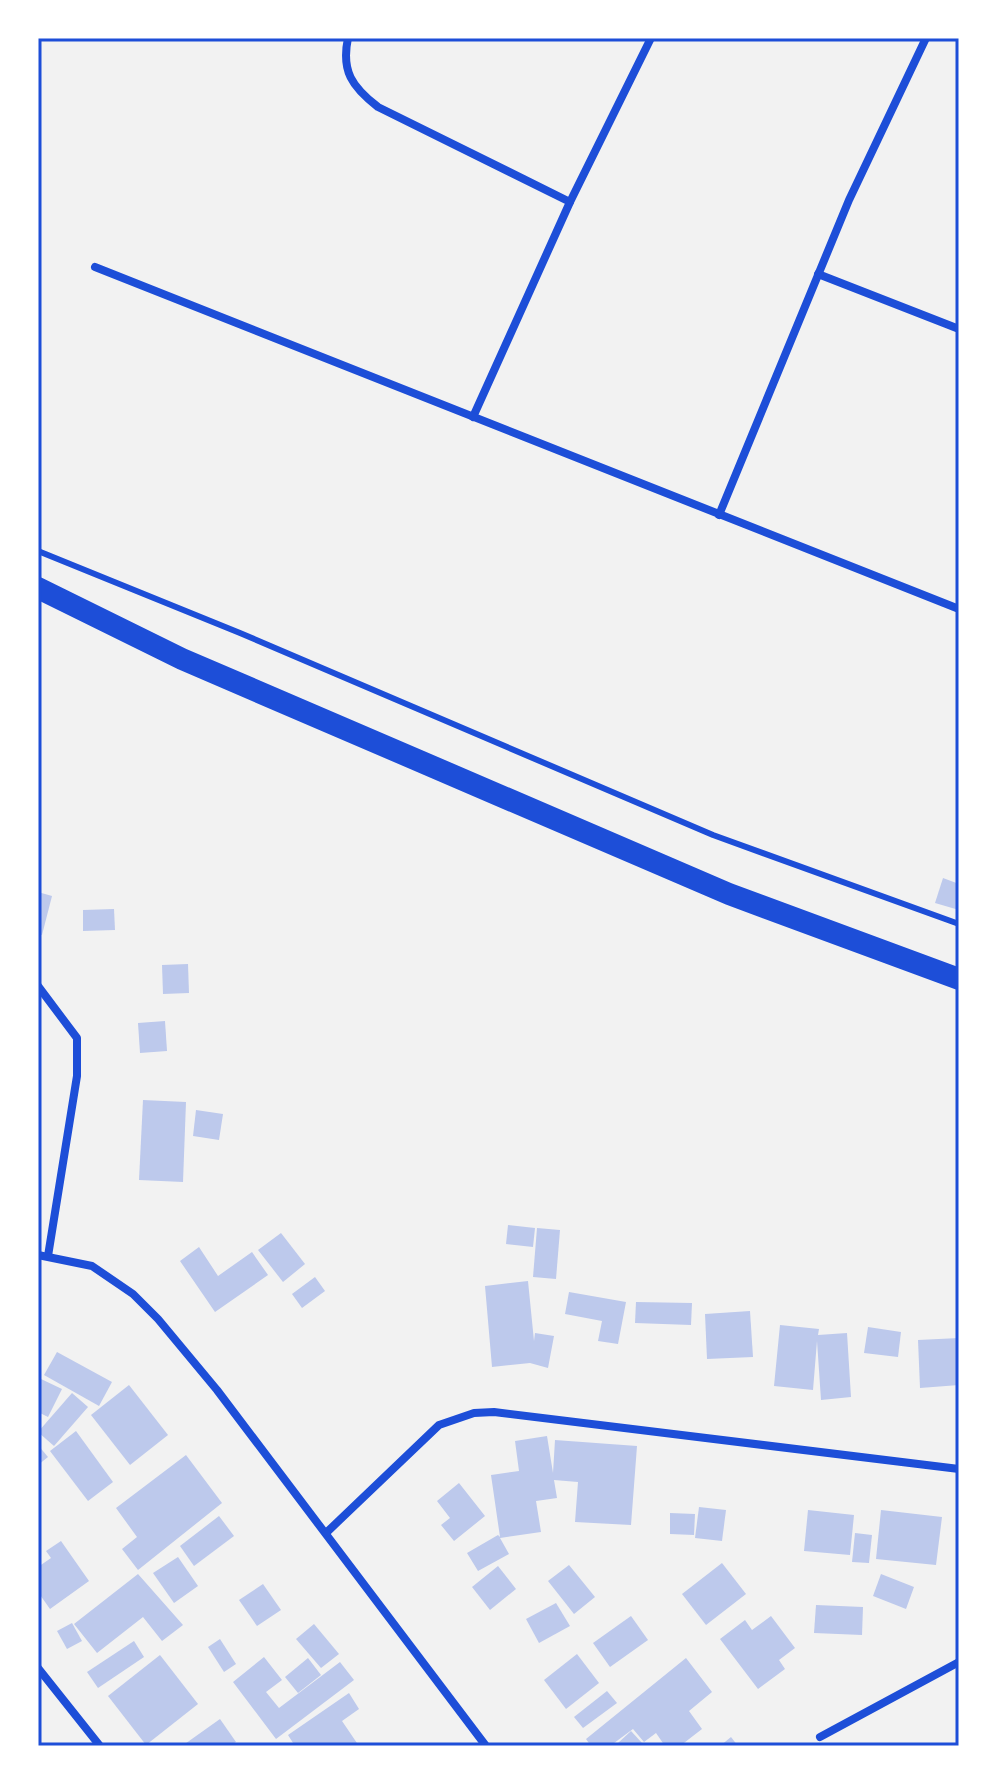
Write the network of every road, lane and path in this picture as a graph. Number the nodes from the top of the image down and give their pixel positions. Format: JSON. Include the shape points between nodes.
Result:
{"nodes":[{"id":1,"x":348,"y":38,"type":"edge"},
{"id":2,"x":651,"y":38,"type":"edge"},
{"id":3,"x":926,"y":38,"type":"edge"},
{"id":4,"x":570,"y":202,"type":"junction"},
{"id":5,"x":95,"y":267,"type":"dead end"},
{"id":6,"x":818,"y":274,"type":"junction"},
{"id":7,"x":959,"y":329,"type":"edge"},
{"id":8,"x":473,"y":417,"type":"junction"},
{"id":9,"x":719,"y":515,"type":"junction"},
{"id":10,"x":38,"y":551,"type":"edge"},
{"id":11,"x":38,"y":588,"type":"edge"},
{"id":12,"x":959,"y":609,"type":"edge"},
{"id":13,"x":959,"y":924,"type":"edge"},
{"id":14,"x":959,"y":979,"type":"edge"},
{"id":15,"x":38,"y":986,"type":"edge"},
{"id":16,"x":38,"y":1255,"type":"edge"},
{"id":17,"x":48,"y":1256,"type":"junction"},
{"id":18,"x":959,"y":1469,"type":"edge"},
{"id":19,"x":326,"y":1533,"type":"junction"},
{"id":20,"x":959,"y":1662,"type":"edge"},
{"id":21,"x":38,"y":1668,"type":"edge"},
{"id":22,"x":820,"y":1737,"type":"dead end"},
{"id":23,"x":100,"y":1746,"type":"edge"},
{"id":24,"x":486,"y":1746,"type":"edge"}],
"edges":[{"from":1,"to":4,"type":"street","via":[[343,61],[353,89],[378,107]]},
{"from":2,"to":4,"type":"street"},
{"from":3,"to":6,"type":"street"},
{"from":4,"to":8,"type":"street"},
{"from":5,"to":8,"type":"street"},
{"from":6,"to":7,"type":"street"},
{"from":6,"to":9,"type":"street"},
{"from":8,"to":9,"type":"street"},
{"from":9,"to":12,"type":"street"},
{"from":10,"to":13,"type":"lane","via":[[713,835]]},
{"from":11,"to":14,"type":"highway","via":[[182,659],[729,894]]},
{"from":15,"to":17,"type":"street","via":[[77,1038],[77,1076]]},
{"from":16,"to":17,"type":"street"},
{"from":17,"to":19,"type":"street","via":[[92,1266],[150,1310]]},
{"from":18,"to":19,"type":"street","via":[[474,1413],[439,1425]]},
{"from":19,"to":24,"type":"street"},
{"from":20,"to":22,"type":"street"},
{"from":21,"to":23,"type":"street"}]}
